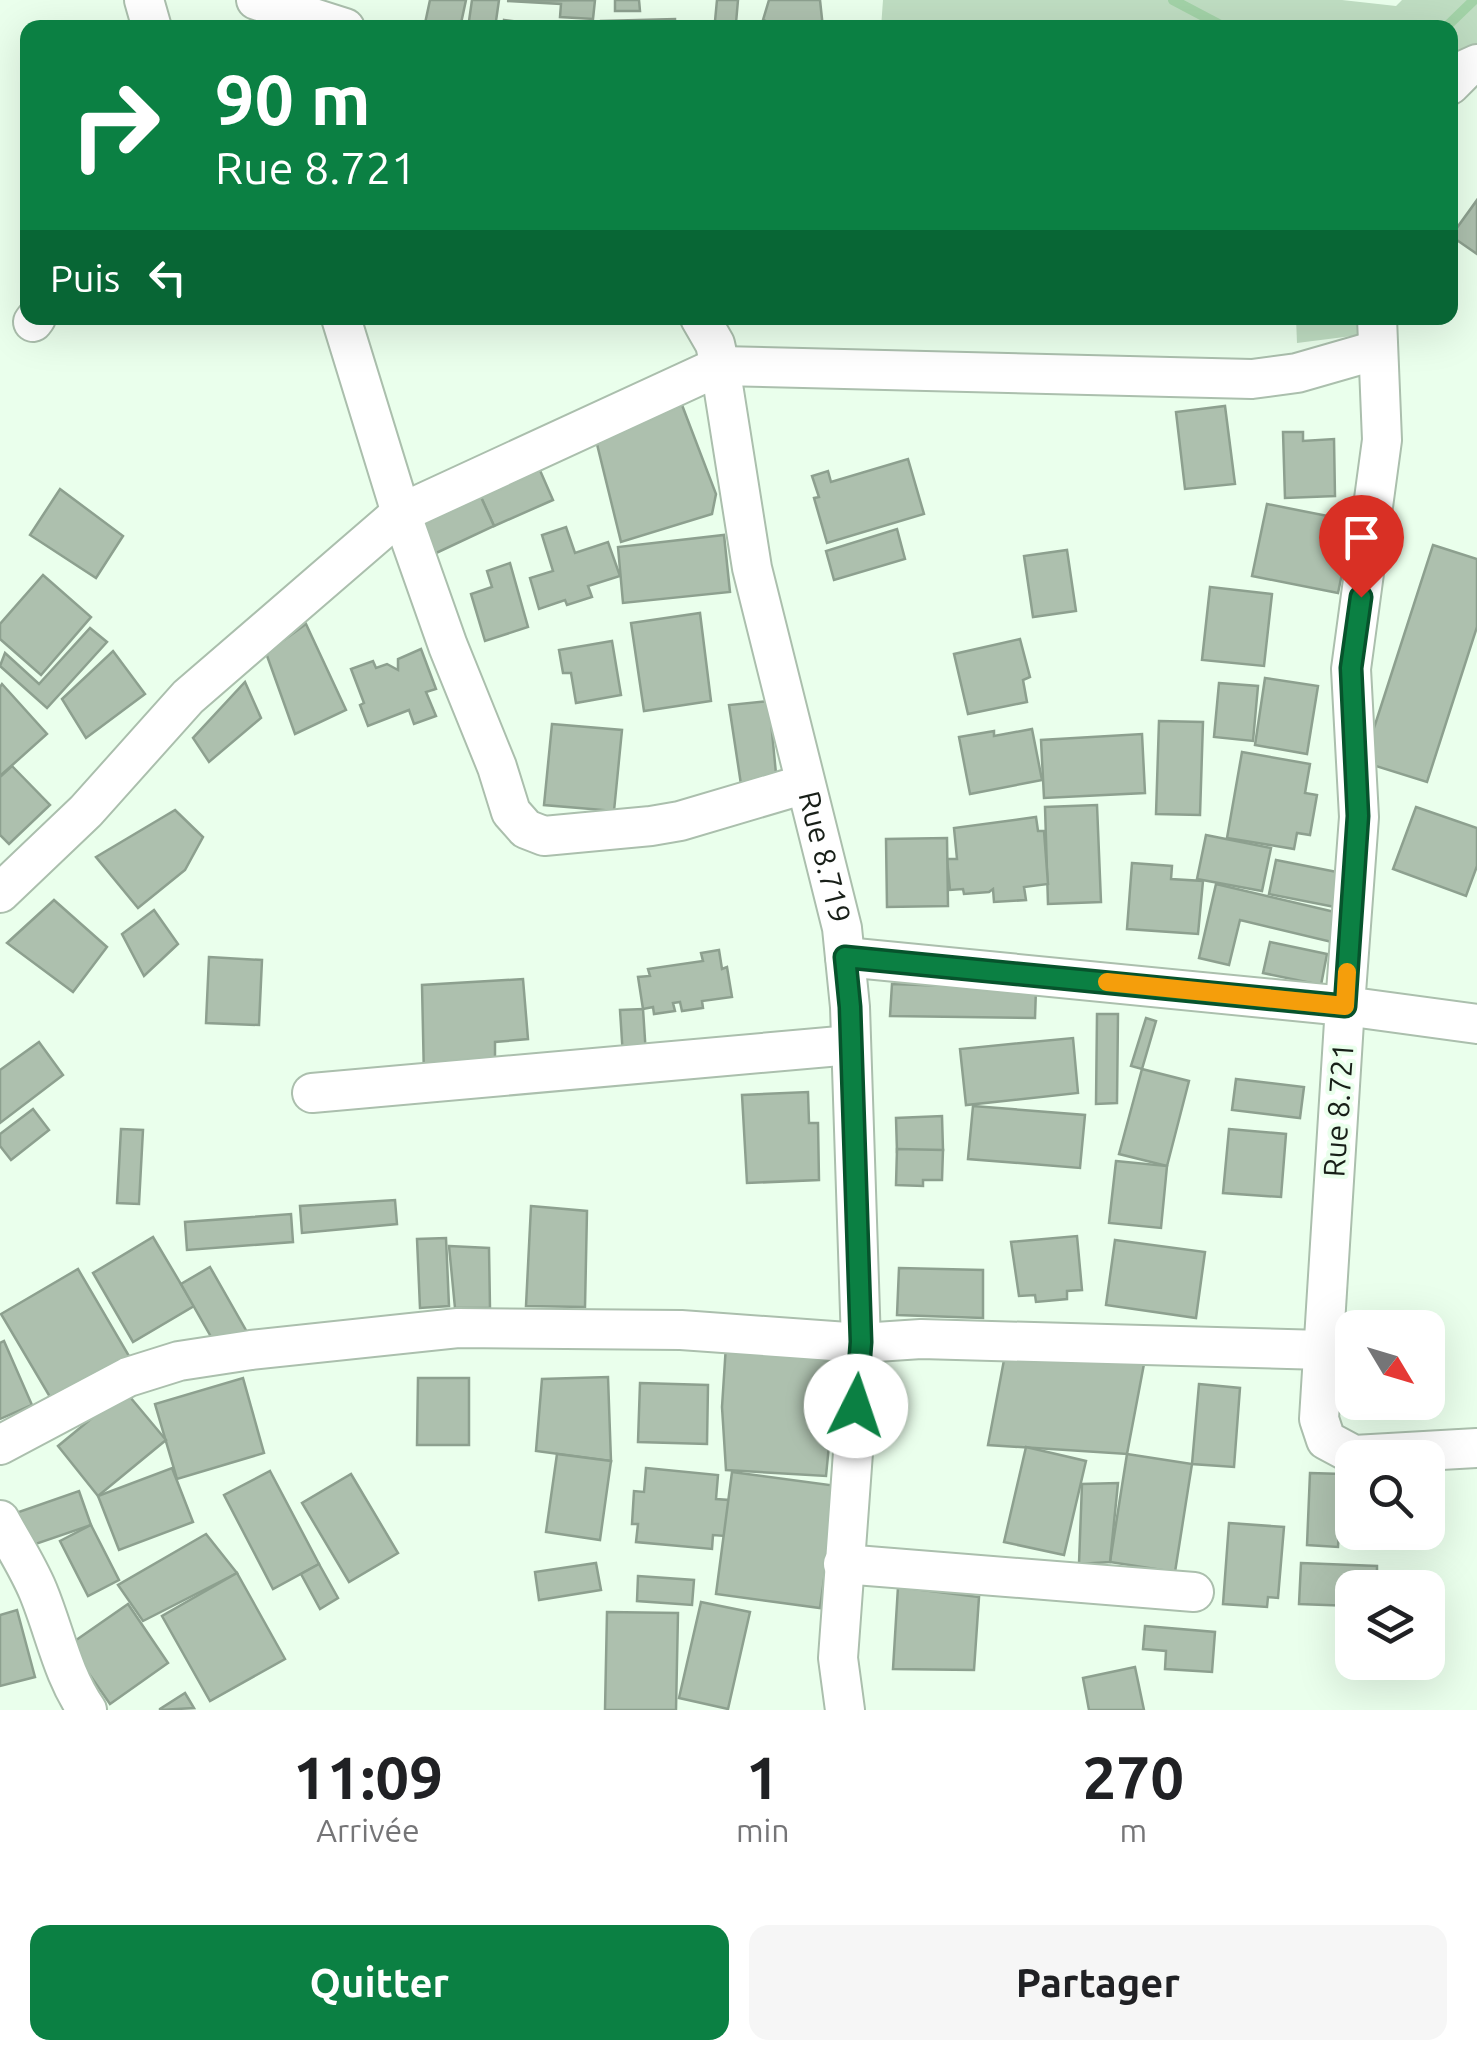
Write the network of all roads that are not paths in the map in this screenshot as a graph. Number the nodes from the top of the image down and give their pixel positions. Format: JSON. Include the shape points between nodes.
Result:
{"nodes":[{"id":1,"x":256,"y":0,"type":"edge"},
{"id":2,"x":320,"y":20,"type":"edge"},
{"id":3,"x":343,"y":325,"type":"edge"},
{"id":4,"x":704,"y":325,"type":"edge"},
{"id":5,"x":1377,"y":334,"type":"edge"},
{"id":6,"x":720,"y":366,"type":"junction"},
{"id":7,"x":401,"y":513,"type":"junction"},
{"id":8,"x":805,"y":784,"type":"junction"},
{"id":9,"x":0,"y":894,"type":"edge"},
{"id":10,"x":845,"y":957,"type":"junction"},
{"id":11,"x":1345,"y":1006,"type":"junction"},
{"id":12,"x":1477,"y":1024,"type":"edge"},
{"id":13,"x":852,"y":1045,"type":"junction"},
{"id":14,"x":312,"y":1093,"type":"dead end"},
{"id":15,"x":861,"y":1342,"type":"junction"},
{"id":16,"x":1323,"y":1350,"type":"junction"},
{"id":17,"x":0,"y":1445,"type":"edge"},
{"id":18,"x":1477,"y":1448,"type":"edge"},
{"id":19,"x":0,"y":1520,"type":"edge"},
{"id":20,"x":843,"y":1564,"type":"junction"},
{"id":21,"x":1194,"y":1592,"type":"dead end"},
{"id":22,"x":87,"y":1710,"type":"edge"},
{"id":23,"x":845,"y":1710,"type":"edge"}],
"edges":[{"from":1,"to":2,"type":"street"},
{"from":3,"to":7,"type":"street"},
{"from":4,"to":6,"type":"street","name":"Rue 8.719"},
{"from":5,"to":6,"type":"street","via":[[1297,373],[1252,379]]},
{"from":5,"to":11,"type":"street","via":[[1382,440],[1351,668],[1358,816]]},
{"from":6,"to":7,"type":"street"},
{"from":6,"to":8,"type":"street","name":"Rue 8.719","via":[[752,568]]},
{"from":7,"to":8,"type":"street","via":[[510,812],[526,829],[544,836],[666,824]]},
{"from":7,"to":9,"type":"street","via":[[188,697]]},
{"from":8,"to":10,"type":"street","name":"Rue 8.719"},
{"from":10,"to":11,"type":"street","name":"Rue 8.721"},
{"from":10,"to":13,"type":"street","name":"Rue 8.719"},
{"from":11,"to":12,"type":"street"},
{"from":11,"to":16,"type":"street","name":"Rue 8.721"},
{"from":13,"to":14,"type":"street"},
{"from":13,"to":15,"type":"street","name":"Rue 8.719"},
{"from":15,"to":16,"type":"street"},
{"from":15,"to":17,"type":"street","via":[[681,1330],[458,1328],[251,1350],[128,1377]]},
{"from":15,"to":20,"type":"street","name":"Rue 8.719"},
{"from":16,"to":18,"type":"street","name":"Rue 8.721","via":[[1319,1419],[1326,1440],[1354,1455]]},
{"from":19,"to":22,"type":"street"},
{"from":20,"to":21,"type":"street"},
{"from":20,"to":23,"type":"street","name":"Rue 8.719","via":[[838,1658]]}]}
